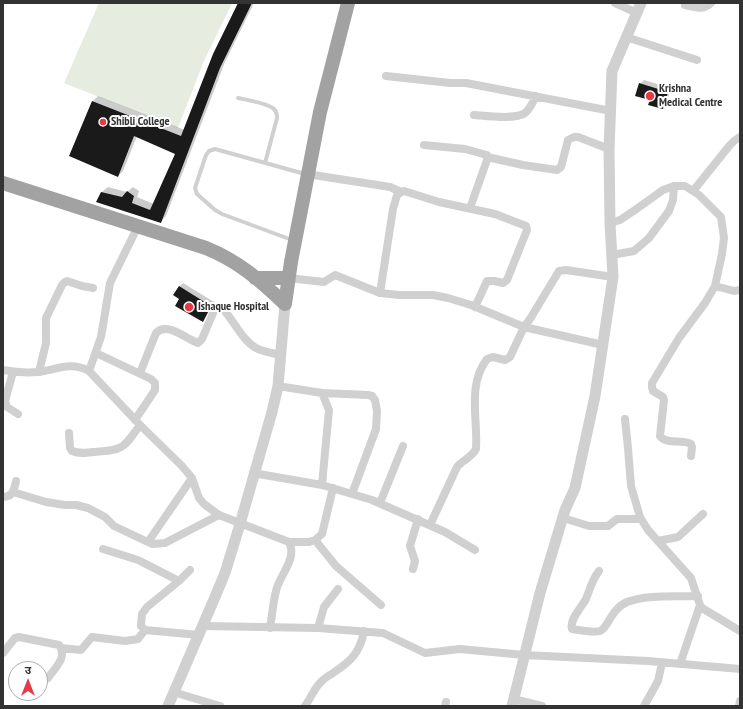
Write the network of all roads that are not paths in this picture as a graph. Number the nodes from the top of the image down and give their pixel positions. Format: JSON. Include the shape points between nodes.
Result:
{"nodes":[{"id":1,"x":348,"y":3,"type":"edge"},
{"id":2,"x":615,"y":3,"type":"edge"},
{"id":3,"x":711,"y":3,"type":"edge"},
{"id":4,"x":685,"y":5,"type":"dead end"},
{"id":5,"x":639,"y":8,"type":"edge"},
{"id":6,"x":626,"y":37,"type":"junction"},
{"id":7,"x":697,"y":60,"type":"dead end"},
{"id":8,"x":386,"y":76,"type":"dead end"},
{"id":9,"x":536,"y":96,"type":"junction"},
{"id":10,"x":238,"y":98,"type":"dead end"},
{"id":11,"x":610,"y":111,"type":"junction"},
{"id":12,"x":474,"y":115,"type":"dead end"},
{"id":13,"x":740,"y":137,"type":"edge"},
{"id":14,"x":424,"y":145,"type":"dead end"},
{"id":15,"x":609,"y":149,"type":"junction"},
{"id":16,"x":488,"y":157,"type":"junction"},
{"id":17,"x":265,"y":164,"type":"junction"},
{"id":18,"x":307,"y":174,"type":"junction"},
{"id":19,"x":3,"y":183,"type":"edge"},
{"id":20,"x":674,"y":186,"type":"junction"},
{"id":21,"x":693,"y":191,"type":"junction"},
{"id":22,"x":401,"y":192,"type":"junction"},
{"id":23,"x":470,"y":208,"type":"junction"},
{"id":24,"x":610,"y":223,"type":"junction"},
{"id":25,"x":138,"y":226,"type":"junction"},
{"id":26,"x":295,"y":241,"type":"junction"},
{"id":27,"x":612,"y":255,"type":"junction"},
{"id":28,"x":613,"y":277,"type":"junction"},
{"id":29,"x":255,"y":278,"type":"junction"},
{"id":30,"x":288,"y":278,"type":"junction"},
{"id":31,"x":715,"y":286,"type":"junction"},
{"id":32,"x":93,"y":288,"type":"dead end"},
{"id":33,"x":740,"y":290,"type":"edge"},
{"id":34,"x":380,"y":293,"type":"junction"},
{"id":35,"x":284,"y":304,"type":"junction"},
{"id":36,"x":475,"y":307,"type":"junction"},
{"id":37,"x":524,"y":326,"type":"junction"},
{"id":38,"x":603,"y":345,"type":"junction"},
{"id":39,"x":96,"y":353,"type":"junction"},
{"id":40,"x":281,"y":355,"type":"junction"},
{"id":41,"x":3,"y":370,"type":"edge"},
{"id":42,"x":89,"y":371,"type":"junction"},
{"id":43,"x":13,"y":372,"type":"junction"},
{"id":44,"x":39,"y":372,"type":"junction"},
{"id":45,"x":140,"y":373,"type":"junction"},
{"id":46,"x":278,"y":386,"type":"junction"},
{"id":47,"x":322,"y":393,"type":"junction"},
{"id":48,"x":18,"y":414,"type":"dead end"},
{"id":49,"x":625,"y":419,"type":"dead end"},
{"id":50,"x":137,"y":422,"type":"junction"},
{"id":51,"x":69,"y":432,"type":"dead end"},
{"id":52,"x":403,"y":446,"type":"dead end"},
{"id":53,"x":691,"y":456,"type":"dead end"},
{"id":54,"x":253,"y":473,"type":"junction"},
{"id":55,"x":192,"y":478,"type":"junction"},
{"id":56,"x":16,"y":481,"type":"dead end"},
{"id":57,"x":322,"y":485,"type":"junction"},
{"id":58,"x":333,"y":488,"type":"junction"},
{"id":59,"x":13,"y":492,"type":"junction"},
{"id":60,"x":352,"y":494,"type":"junction"},
{"id":61,"x":3,"y":497,"type":"edge"},
{"id":62,"x":380,"y":504,"type":"junction"},
{"id":63,"x":703,"y":514,"type":"dead end"},
{"id":64,"x":218,"y":515,"type":"junction"},
{"id":65,"x":563,"y":518,"type":"junction"},
{"id":66,"x":641,"y":519,"type":"junction"},
{"id":67,"x":418,"y":520,"type":"junction"},
{"id":68,"x":240,"y":524,"type":"junction"},
{"id":69,"x":430,"y":525,"type":"junction"},
{"id":70,"x":315,"y":540,"type":"junction"},
{"id":71,"x":658,"y":541,"type":"junction"},
{"id":72,"x":148,"y":542,"type":"junction"},
{"id":73,"x":289,"y":542,"type":"junction"},
{"id":74,"x":103,"y":550,"type":"dead end"},
{"id":75,"x":475,"y":550,"type":"dead end"},
{"id":76,"x":413,"y":569,"type":"dead end"},
{"id":77,"x":190,"y":570,"type":"dead end"},
{"id":78,"x":599,"y":571,"type":"dead end"},
{"id":79,"x":179,"y":581,"type":"junction"},
{"id":80,"x":338,"y":589,"type":"dead end"},
{"id":81,"x":699,"y":601,"type":"junction"},
{"id":82,"x":381,"y":605,"type":"dead end"},
{"id":83,"x":270,"y":628,"type":"junction"},
{"id":84,"x":318,"y":628,"type":"junction"},
{"id":85,"x":739,"y":629,"type":"edge"},
{"id":86,"x":145,"y":630,"type":"junction"},
{"id":87,"x":201,"y":631,"type":"junction"},
{"id":88,"x":364,"y":631,"type":"junction"},
{"id":89,"x":61,"y":648,"type":"junction"},
{"id":90,"x":3,"y":653,"type":"edge"},
{"id":91,"x":524,"y":655,"type":"junction"},
{"id":92,"x":662,"y":662,"type":"junction"},
{"id":93,"x":680,"y":664,"type":"junction"},
{"id":94,"x":740,"y":669,"type":"edge"},
{"id":95,"x":48,"y":678,"type":"dead end"},
{"id":96,"x":173,"y":692,"type":"junction"},
{"id":97,"x":740,"y":701,"type":"edge"},
{"id":98,"x":512,"y":702,"type":"edge"},
{"id":99,"x":168,"y":706,"type":"edge"},
{"id":100,"x":220,"y":706,"type":"edge"},
{"id":101,"x":305,"y":706,"type":"edge"},
{"id":102,"x":542,"y":706,"type":"edge"},
{"id":103,"x":644,"y":706,"type":"edge"},
{"id":104,"x":739,"y":706,"type":"edge"}],
"edges":[{"from":1,"to":18,"type":"highway"},
{"from":2,"to":5,"type":"street"},
{"from":3,"to":4,"type":"street","via":[[701,8]]},
{"from":5,"to":6,"type":"street"},
{"from":6,"to":7,"type":"street"},
{"from":6,"to":11,"type":"street","via":[[612,71]]},
{"from":8,"to":9,"type":"street","via":[[466,83]]},
{"from":9,"to":11,"type":"street"},
{"from":9,"to":12,"type":"street","via":[[529,109],[518,117]]},
{"from":10,"to":17,"type":"lane","via":[[270,107],[277,113]]},
{"from":11,"to":15,"type":"street"},
{"from":13,"to":21,"type":"street"},
{"from":14,"to":16,"type":"street","via":[[465,149]]},
{"from":15,"to":16,"type":"street","via":[[578,137],[570,137],[561,167],[557,170]]},
{"from":15,"to":24,"type":"street"},
{"from":16,"to":23,"type":"street"},
{"from":17,"to":18,"type":"lane"},
{"from":17,"to":26,"type":"lane","via":[[221,150],[209,151],[195,191],[222,214]]},
{"from":18,"to":22,"type":"street","via":[[393,188]]},
{"from":18,"to":26,"type":"highway"},
{"from":19,"to":25,"type":"highway"},
{"from":20,"to":21,"type":"street","via":[[685,186]]},
{"from":20,"to":24,"type":"street","via":[[663,190],[620,220]]},
{"from":20,"to":27,"type":"street","via":[[669,211],[649,238],[634,251]]},
{"from":21,"to":31,"type":"street","via":[[720,217],[724,238]]},
{"from":22,"to":23,"type":"street","via":[[410,192],[438,202]]},
{"from":22,"to":34,"type":"street","via":[[397,195],[392,209]]},
{"from":23,"to":36,"type":"street","via":[[523,224],[527,229],[507,280],[503,283],[487,281]]},
{"from":24,"to":27,"type":"street"},
{"from":25,"to":29,"type":"highway","via":[[224,256]]},
{"from":25,"to":39,"type":"street","via":[[110,283]]},
{"from":26,"to":30,"type":"highway"},
{"from":27,"to":28,"type":"street"},
{"from":28,"to":37,"type":"street","via":[[559,271]]},
{"from":28,"to":38,"type":"street"},
{"from":29,"to":30,"type":"highway"},
{"from":29,"to":35,"type":"highway"},
{"from":30,"to":34,"type":"street","via":[[324,282],[335,275]]},
{"from":30,"to":35,"type":"highway"},
{"from":31,"to":33,"type":"street"},
{"from":31,"to":53,"type":"street","via":[[664,361],[652,388],[664,400],[661,439],[688,442],[692,447]]},
{"from":32,"to":44,"type":"street","via":[[67,282],[62,285],[46,318],[46,343]]},
{"from":34,"to":36,"type":"street","via":[[433,295]]},
{"from":35,"to":40,"type":"street"},
{"from":36,"to":37,"type":"street"},
{"from":37,"to":38,"type":"street"},
{"from":37,"to":69,"type":"street","via":[[510,356],[505,360],[487,358],[484,363],[475,394],[476,449],[457,468]]},
{"from":38,"to":65,"type":"street","via":[[575,488]]},
{"from":39,"to":42,"type":"street"},
{"from":39,"to":45,"type":"street"},
{"from":40,"to":45,"type":"street","via":[[254,347],[223,309],[217,308],[198,343],[165,328],[158,330]]},
{"from":40,"to":46,"type":"street"},
{"from":41,"to":43,"type":"street"},
{"from":42,"to":44,"type":"street","via":[[74,366]]},
{"from":42,"to":50,"type":"street"},
{"from":43,"to":44,"type":"street"},
{"from":43,"to":48,"type":"street","via":[[4,402]]},
{"from":45,"to":50,"type":"street","via":[[153,380],[156,386]]},
{"from":46,"to":47,"type":"street"},
{"from":46,"to":54,"type":"street"},
{"from":47,"to":57,"type":"street","via":[[329,410]]},
{"from":47,"to":60,"type":"street","via":[[368,394],[374,400],[377,411],[376,429]]},
{"from":49,"to":66,"type":"street","via":[[630,486]]},
{"from":50,"to":51,"type":"street","via":[[128,442],[115,450],[80,453],[72,451]]},
{"from":50,"to":55,"type":"street"},
{"from":52,"to":62,"type":"street"},
{"from":54,"to":57,"type":"street"},
{"from":54,"to":68,"type":"street"},
{"from":55,"to":64,"type":"street","via":[[199,498]]},
{"from":55,"to":72,"type":"street"},
{"from":56,"to":59,"type":"street"},
{"from":57,"to":58,"type":"street"},
{"from":58,"to":60,"type":"street"},
{"from":58,"to":70,"type":"street","via":[[322,534]]},
{"from":59,"to":61,"type":"street","via":[[8,497]]},
{"from":59,"to":72,"type":"street","via":[[46,502],[88,508],[105,517],[114,526]]},
{"from":60,"to":62,"type":"street"},
{"from":62,"to":67,"type":"street"},
{"from":63,"to":71,"type":"street","via":[[678,537]]},
{"from":64,"to":68,"type":"street"},
{"from":64,"to":72,"type":"street","via":[[165,543]]},
{"from":65,"to":66,"type":"street","via":[[589,526],[608,526],[618,519]]},
{"from":65,"to":91,"type":"street"},
{"from":66,"to":71,"type":"street"},
{"from":67,"to":69,"type":"street"},
{"from":67,"to":76,"type":"street","via":[[410,546],[414,561]]},
{"from":68,"to":73,"type":"street"},
{"from":68,"to":87,"type":"street","via":[[225,572]]},
{"from":69,"to":75,"type":"street"},
{"from":70,"to":73,"type":"street"},
{"from":70,"to":82,"type":"street","via":[[336,566]]},
{"from":71,"to":81,"type":"street","via":[[687,572]]},
{"from":73,"to":83,"type":"street","via":[[291,553],[287,570],[278,583]]},
{"from":74,"to":79,"type":"street","via":[[138,560]]},
{"from":77,"to":79,"type":"street"},
{"from":78,"to":81,"type":"street","via":[[578,611],[572,630],[597,632],[619,607],[634,600],[644,598]]},
{"from":79,"to":86,"type":"street","via":[[144,610],[141,626]]},
{"from":80,"to":84,"type":"street","via":[[324,607]]},
{"from":81,"to":85,"type":"street","via":[[702,608]]},
{"from":81,"to":93,"type":"street"},
{"from":83,"to":84,"type":"street"},
{"from":83,"to":87,"type":"street"},
{"from":84,"to":88,"type":"street"},
{"from":86,"to":87,"type":"street"},
{"from":86,"to":89,"type":"street","via":[[138,639],[125,641],[92,637],[81,650]]},
{"from":87,"to":96,"type":"street"},
{"from":88,"to":91,"type":"street","via":[[388,634],[425,653],[460,649]]},
{"from":88,"to":101,"type":"street","via":[[361,645],[354,656],[323,679]]},
{"from":89,"to":90,"type":"street","via":[[55,643],[19,637],[15,638]]},
{"from":89,"to":95,"type":"street","via":[[62,656]]},
{"from":91,"to":92,"type":"street"},
{"from":91,"to":98,"type":"street"},
{"from":92,"to":93,"type":"street"},
{"from":92,"to":103,"type":"street","via":[[658,681]]},
{"from":93,"to":94,"type":"street"},
{"from":96,"to":99,"type":"street"},
{"from":96,"to":100,"type":"street"},
{"from":97,"to":104,"type":"street"},
{"from":98,"to":102,"type":"street"}]}
